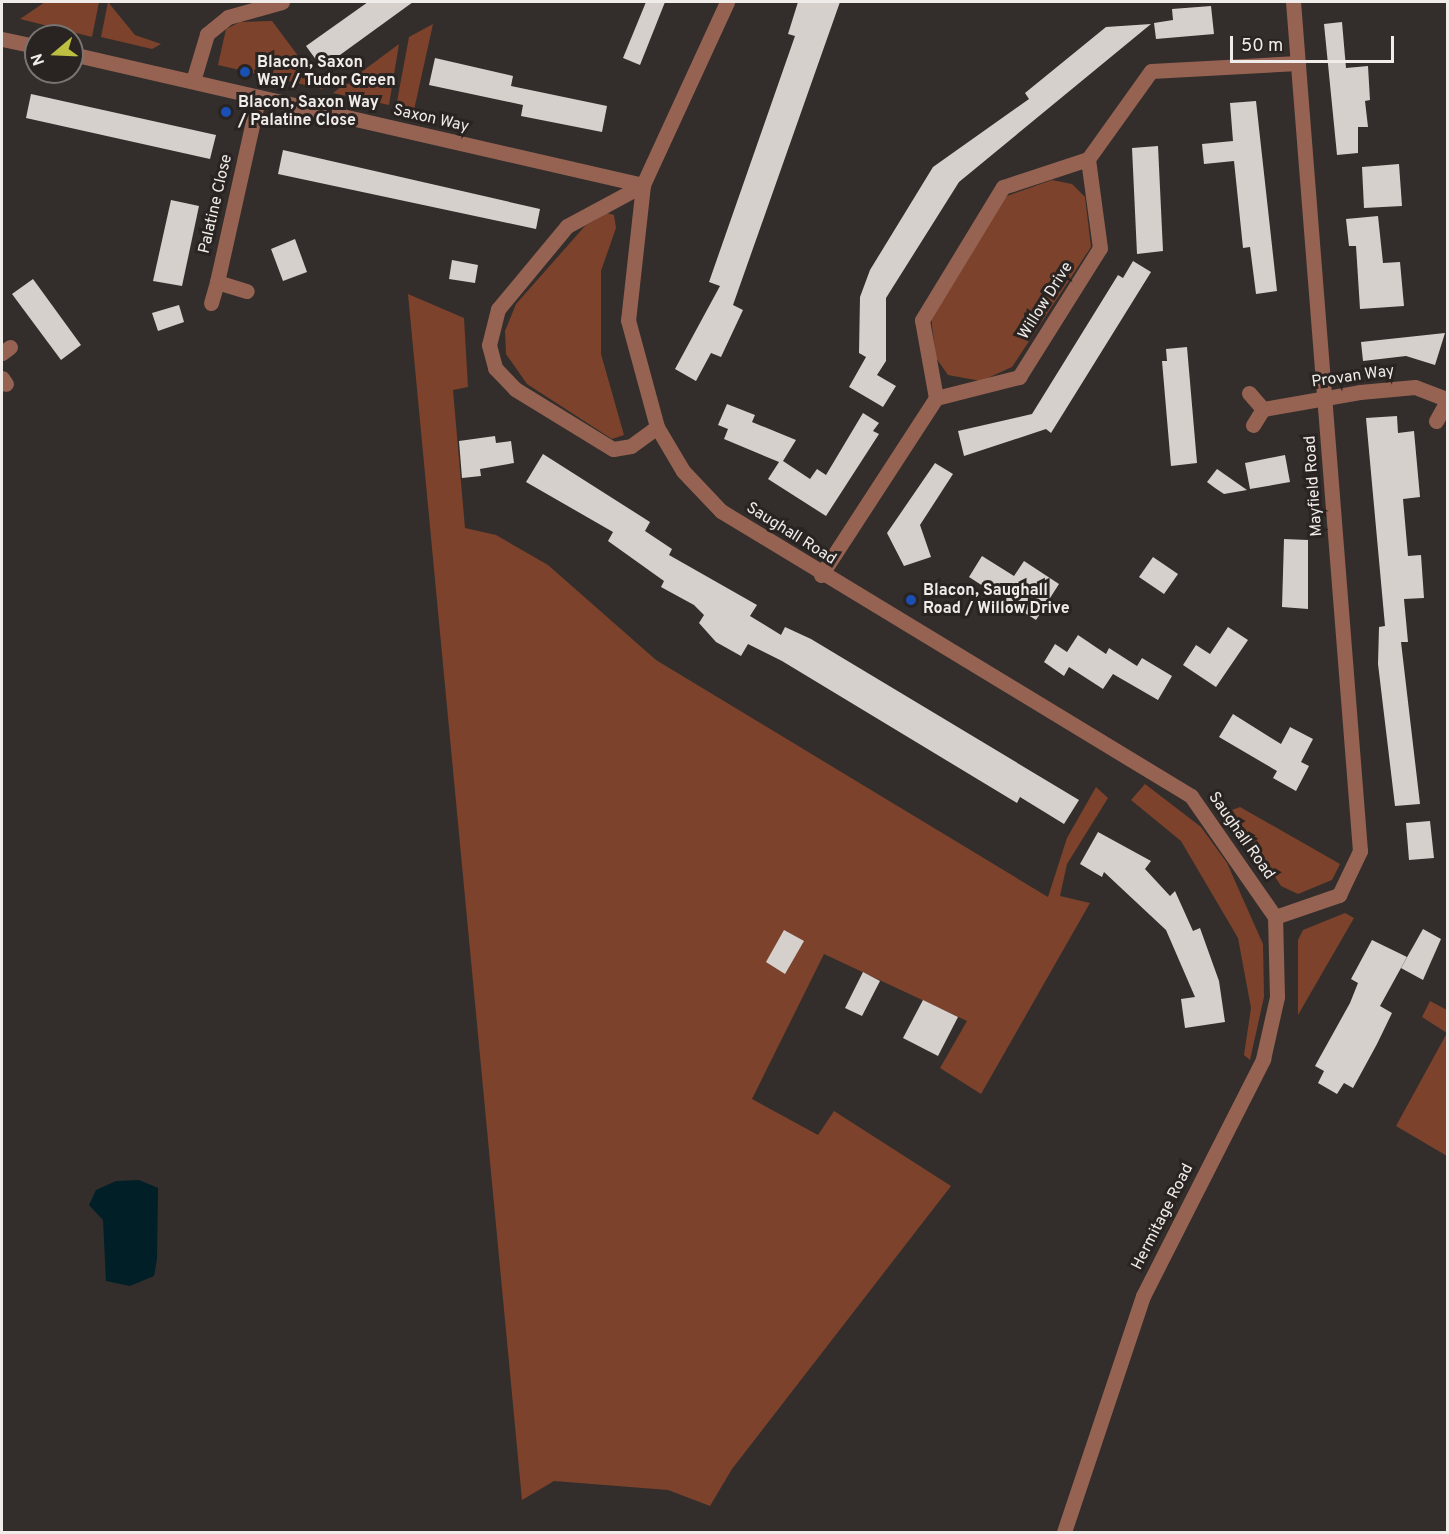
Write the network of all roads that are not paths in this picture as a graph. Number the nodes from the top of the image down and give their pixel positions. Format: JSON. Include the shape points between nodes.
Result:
{"nodes":[{"id":1,"x":282,"y":2,"type":"edge"},
{"id":2,"x":727,"y":2,"type":"edge"},
{"id":3,"x":1293,"y":2,"type":"edge"},
{"id":4,"x":2,"y":39,"type":"edge"},
{"id":5,"x":24,"y":44,"type":"edge"},
{"id":6,"x":84,"y":57,"type":"edge"},
{"id":7,"x":1298,"y":63,"type":"junction"},
{"id":8,"x":193,"y":81,"type":"junction"},
{"id":9,"x":258,"y":99,"type":"junction"},
{"id":10,"x":1088,"y":159,"type":"junction"},
{"id":11,"x":643,"y":185,"type":"junction"},
{"id":12,"x":217,"y":282,"type":"junction"},
{"id":13,"x":247,"y":291,"type":"dead end"},
{"id":14,"x":211,"y":303,"type":"dead end"},
{"id":15,"x":1249,"y":393,"type":"dead end"},
{"id":16,"x":936,"y":398,"type":"junction"},
{"id":17,"x":1447,"y":399,"type":"edge"},
{"id":18,"x":1325,"y":400,"type":"junction"},
{"id":19,"x":1263,"y":409,"type":"junction"},
{"id":20,"x":1436,"y":421,"type":"dead end"},
{"id":21,"x":1253,"y":425,"type":"dead end"},
{"id":22,"x":657,"y":427,"type":"junction"},
{"id":23,"x":821,"y":575,"type":"junction"},
{"id":24,"x":1275,"y":917,"type":"junction"},
{"id":25,"x":1064,"y":1533,"type":"edge"}],
"edges":[{"from":1,"to":8,"type":"street","via":[[228,17],[207,34]]},
{"from":2,"to":11,"type":"street","name":"Saughall Road"},
{"from":3,"to":7,"type":"street","name":"Mayfield Road"},
{"from":4,"to":5,"type":"street"},
{"from":6,"to":8,"type":"street","name":"Saxon Way"},
{"from":7,"to":10,"type":"street","via":[[1151,71]]},
{"from":7,"to":18,"type":"street","name":"Mayfield Road"},
{"from":8,"to":9,"type":"street","name":"Saxon Way"},
{"from":9,"to":11,"type":"street","name":"Saxon Way"},
{"from":9,"to":12,"type":"street","name":"Palatine Close"},
{"from":10,"to":16,"type":"street","via":[[1003,187],[922,320]]},
{"from":10,"to":16,"type":"street","name":"Willow Drive","via":[[1100,248],[1019,377]]},
{"from":11,"to":22,"type":"street","name":"Saughall Road","via":[[628,320]]},
{"from":11,"to":22,"type":"street","via":[[567,226],[498,309],[489,345],[495,368],[515,389],[613,449],[631,446]]},
{"from":12,"to":13,"type":"street"},
{"from":12,"to":14,"type":"street","name":"Palatine Close"},
{"from":15,"to":19,"type":"street"},
{"from":16,"to":23,"type":"street"},
{"from":17,"to":18,"type":"street","name":"Provan Way","via":[[1415,387]]},
{"from":17,"to":20,"type":"street","name":"Provan Way"},
{"from":18,"to":19,"type":"street","name":"Provan Way"},
{"from":18,"to":24,"type":"street","name":"Mayfield Road","via":[[1360,851],[1339,895]]},
{"from":19,"to":21,"type":"street"},
{"from":22,"to":23,"type":"street","name":"Saughall Road","via":[[682,471],[721,511]]},
{"from":23,"to":24,"type":"street","name":"Saughall Road","via":[[1191,796]]},
{"from":24,"to":25,"type":"street","name":"Hermitage Road","via":[[1277,997],[1263,1059],[1143,1296]]}]}
